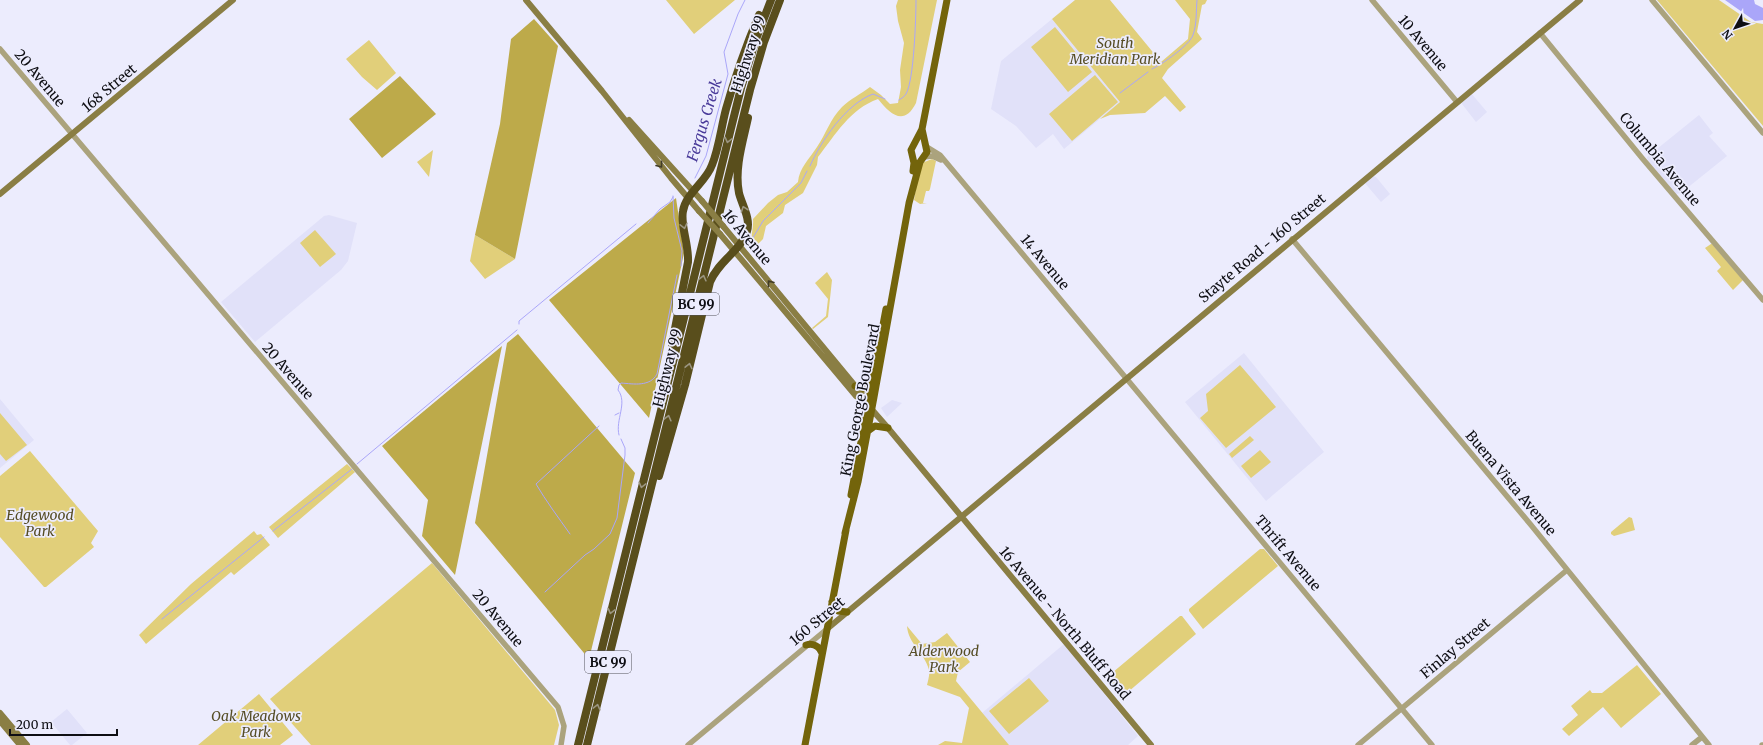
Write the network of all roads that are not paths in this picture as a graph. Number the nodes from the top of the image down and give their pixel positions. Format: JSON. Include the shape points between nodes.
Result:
{"nodes":[{"id":1,"x":233,"y":0,"type":"edge"},
{"id":2,"x":526,"y":0,"type":"edge"},
{"id":3,"x":766,"y":0,"type":"edge"},
{"id":4,"x":771,"y":0,"type":"edge"},
{"id":5,"x":780,"y":0,"type":"edge"},
{"id":6,"x":947,"y":0,"type":"edge"},
{"id":7,"x":1372,"y":0,"type":"edge"},
{"id":8,"x":1580,"y":0,"type":"edge"},
{"id":9,"x":1652,"y":0,"type":"edge"},
{"id":10,"x":768,"y":31,"type":"junction"},
{"id":11,"x":1540,"y":33,"type":"junction"},
{"id":12,"x":0,"y":49,"type":"edge"},
{"id":13,"x":1457,"y":102,"type":"junction"},
{"id":14,"x":922,"y":129,"type":"junction"},
{"id":15,"x":1763,"y":133,"type":"edge"},
{"id":16,"x":72,"y":134,"type":"junction"},
{"id":17,"x":915,"y":143,"type":"junction"},
{"id":18,"x":926,"y":146,"type":"junction"},
{"id":19,"x":912,"y":155,"type":"junction"},
{"id":20,"x":923,"y":157,"type":"junction"},
{"id":21,"x":945,"y":162,"type":"junction"},
{"id":22,"x":0,"y":194,"type":"edge"},
{"id":23,"x":691,"y":195,"type":"junction"},
{"id":24,"x":909,"y":203,"type":"junction"},
{"id":25,"x":1292,"y":239,"type":"junction"},
{"id":26,"x":739,"y":245,"type":"junction"},
{"id":27,"x":733,"y":251,"type":"junction"},
{"id":28,"x":896,"y":270,"type":"junction"},
{"id":29,"x":1763,"y":300,"type":"edge"},
{"id":30,"x":779,"y":303,"type":"junction"},
{"id":31,"x":793,"y":312,"type":"junction"},
{"id":32,"x":822,"y":355,"type":"junction"},
{"id":33,"x":831,"y":357,"type":"junction"},
{"id":34,"x":1126,"y":377,"type":"junction"},
{"id":35,"x":871,"y":384,"type":"junction"},
{"id":36,"x":855,"y":386,"type":"junction"},
{"id":37,"x":870,"y":407,"type":"junction"},
{"id":38,"x":888,"y":428,"type":"junction"},
{"id":39,"x":868,"y":431,"type":"junction"},
{"id":40,"x":652,"y":447,"type":"junction"},
{"id":41,"x":961,"y":516,"type":"junction"},
{"id":42,"x":845,"y":533,"type":"junction"},
{"id":43,"x":1566,"y":570,"type":"junction"},
{"id":44,"x":628,"y":578,"type":"junction"},
{"id":45,"x":832,"y":602,"type":"junction"},
{"id":46,"x":847,"y":612,"type":"junction"},
{"id":47,"x":827,"y":629,"type":"junction"},
{"id":48,"x":806,"y":646,"type":"junction"},
{"id":49,"x":822,"y":653,"type":"junction"},
{"id":50,"x":1402,"y":708,"type":"junction"},
{"id":51,"x":0,"y":713,"type":"edge"},
{"id":52,"x":0,"y":721,"type":"edge"},
{"id":53,"x":1702,"y":737,"type":"junction"},
{"id":54,"x":20,"y":745,"type":"edge"},
{"id":55,"x":27,"y":745,"type":"edge"},
{"id":56,"x":561,"y":745,"type":"edge"},
{"id":57,"x":578,"y":745,"type":"edge"},
{"id":58,"x":587,"y":745,"type":"edge"},
{"id":59,"x":688,"y":745,"type":"edge"},
{"id":60,"x":805,"y":745,"type":"edge"},
{"id":61,"x":1151,"y":745,"type":"edge"},
{"id":62,"x":1358,"y":745,"type":"edge"},
{"id":63,"x":1432,"y":745,"type":"edge"},
{"id":64,"x":1692,"y":745,"type":"edge"},
{"id":65,"x":1709,"y":745,"type":"edge"}],
"edges":[{"from":1,"to":16,"type":"main road","name":"168 Street"},
{"from":2,"to":23,"type":"main road","name":"16 Avenue"},
{"from":3,"to":23,"type":"highway","via":[[738,71],[714,162],[707,176]]},
{"from":4,"to":40,"type":"highway","name":"Highway 99","number":"BC 99","one_way":true,"via":[[744,74]]},
{"from":5,"to":10,"type":"highway","name":"Highway 99","number":"BC 99"},
{"from":6,"to":14,"type":"main road"},
{"from":7,"to":13,"type":"street","name":"10 Avenue"},
{"from":8,"to":11,"type":"main road","name":"Stayte Road - 160 Street"},
{"from":9,"to":15,"type":"street"},
{"from":26,"to":10,"type":"highway","one_way":true,"via":[[748,226],[738,186],[739,166]]},
{"from":44,"to":10,"type":"highway","name":"Highway 99","number":"BC 99","one_way":true,"via":[[744,111]]},
{"from":11,"to":13,"type":"main road","name":"Stayte Road - 160 Street"},
{"from":11,"to":29,"type":"street","name":"Columbia Avenue"},
{"from":12,"to":16,"type":"street","name":"20 Avenue"},
{"from":13,"to":25,"type":"main road","name":"Stayte Road - 160 Street"},
{"from":14,"to":17,"type":"main road"},
{"from":14,"to":18,"type":"main road"},
{"from":16,"to":22,"type":"main road","name":"168 Street"},
{"from":16,"to":56,"type":"street","name":"20 Avenue","via":[[558,708],[564,726]]},
{"from":17,"to":18,"type":"main road","via":[[920,142]]},
{"from":17,"to":19,"type":"main road","via":[[911,150]]},
{"from":18,"to":20,"type":"main road","via":[[927,152]]},
{"from":18,"to":21,"type":"street","name":"14 Avenue","via":[[940,155]]},
{"from":19,"to":20,"type":"main road","via":[[917,158]]},
{"from":19,"to":24,"type":"main road","name":"King George Boulevard","via":[[914,163]]},
{"from":20,"to":21,"type":"street","via":[[932,156]]},
{"from":20,"to":24,"type":"main road","name":"King George Boulevard","via":[[918,165]]},
{"from":21,"to":34,"type":"street","name":"14 Avenue"},
{"from":23,"to":26,"type":"main road","name":"16 Avenue","bridge":true,"via":[[702,201]]},
{"from":23,"to":27,"type":"main road","name":"16 Avenue","bridge":true,"via":[[699,211]]},
{"from":23,"to":40,"type":"highway","one_way":true,"via":[[682,216],[688,262]]},
{"from":24,"to":28,"type":"main road","name":"King George Boulevard"},
{"from":25,"to":34,"type":"main road","name":"Stayte Road - 160 Street"},
{"from":25,"to":43,"type":"street","name":"Buena Vista Avenue"},
{"from":26,"to":27,"type":"highway"},
{"from":31,"to":26,"type":"main road","name":"16 Avenue","one_way":true},
{"from":27,"to":30,"type":"main road","name":"16 Avenue"},
{"from":44,"to":27,"type":"highway","one_way":true,"via":[[678,410],[710,282],[719,266]]},
{"from":28,"to":35,"type":"main road","name":"King George Boulevard"},
{"from":28,"to":37,"type":"main road","name":"King George Boulevard","via":[[887,333]]},
{"from":30,"to":31,"type":"main road"},
{"from":30,"to":32,"type":"main road","name":"16 Avenue"},
{"from":31,"to":33,"type":"main road","name":"16 Avenue"},
{"from":32,"to":33,"type":"main road"},
{"from":32,"to":37,"type":"main road","name":"16 Avenue","via":[[856,396]]},
{"from":33,"to":36,"type":"main road","name":"16 Avenue"},
{"from":34,"to":41,"type":"main road","name":"Stayte Road - 160 Street"},
{"from":34,"to":50,"type":"street","name":"Thrift Avenue"},
{"from":35,"to":36,"type":"main road","via":[[865,389]]},
{"from":35,"to":37,"type":"main road","name":"King George Boulevard"},
{"from":36,"to":37,"type":"main road","name":"16 Avenue"},
{"from":37,"to":38,"type":"main road","name":"16 Avenue"},
{"from":37,"to":39,"type":"main road","name":"King George Boulevard"},
{"from":37,"to":42,"type":"main road","name":"King George Boulevard","via":[[853,481]]},
{"from":38,"to":39,"type":"main road","via":[[874,426]]},
{"from":38,"to":41,"type":"main road","name":"16 Avenue"},
{"from":39,"to":42,"type":"main road","name":"King George Boulevard"},
{"from":40,"to":57,"type":"highway","name":"Highway 99","number":"BC 99","one_way":true},
{"from":41,"to":46,"type":"main road","name":"160 Street"},
{"from":41,"to":61,"type":"main road","name":"16 Avenue - North Bluff Road"},
{"from":42,"to":45,"type":"main road","name":"King George Boulevard"},
{"from":43,"to":50,"type":"street","name":"Finlay Street"},
{"from":43,"to":53,"type":"street","name":"Buena Vista Avenue"},
{"from":58,"to":44,"type":"highway","name":"Highway 99","number":"BC 99","one_way":true},
{"from":45,"to":46,"type":"main road","via":[[838,611]]},
{"from":45,"to":47,"type":"main road","name":"King George Boulevard"},
{"from":46,"to":47,"type":"main road","name":"160 Street"},
{"from":47,"to":48,"type":"street","name":"160 Street"},
{"from":47,"to":49,"type":"main road","name":"King George Boulevard"},
{"from":48,"to":49,"type":"main road","via":[[816,646]]},
{"from":48,"to":59,"type":"street","name":"160 Street"},
{"from":49,"to":60,"type":"main road","name":"King George Boulevard"},
{"from":50,"to":62,"type":"street","name":"Finlay Street"},
{"from":50,"to":63,"type":"street","name":"Thrift Avenue"},
{"from":51,"to":55,"type":"main road"},
{"from":52,"to":54,"type":"main road"},
{"from":53,"to":64,"type":"street"},
{"from":53,"to":65,"type":"street","name":"Buena Vista Avenue"}]}
